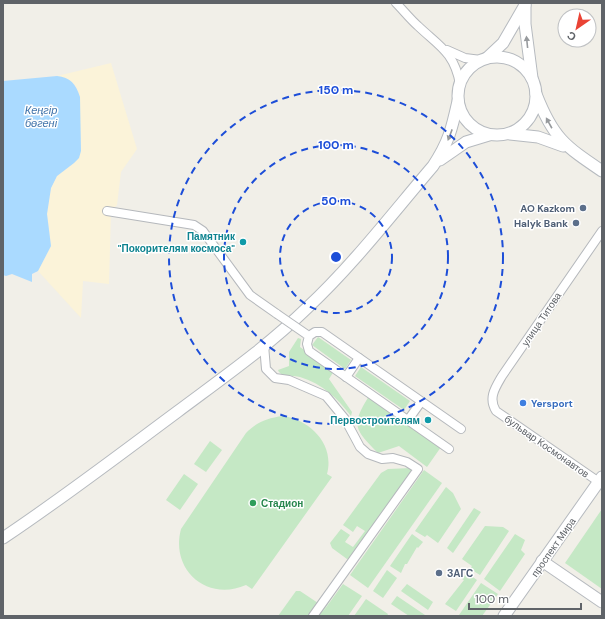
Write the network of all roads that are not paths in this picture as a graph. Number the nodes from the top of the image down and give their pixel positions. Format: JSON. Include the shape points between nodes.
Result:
{"nodes":[{"id":1,"x":396,"y":3,"type":"edge"},
{"id":2,"x":525,"y":4,"type":"edge"},
{"id":3,"x":446,"y":50,"type":"junction"},
{"id":4,"x":484,"y":59,"type":"junction"},
{"id":5,"x":532,"y":80,"type":"junction"},
{"id":6,"x":460,"y":84,"type":"junction"},
{"id":7,"x":536,"y":92,"type":"junction"},
{"id":8,"x":458,"y":101,"type":"junction"},
{"id":9,"x":505,"y":134,"type":"junction"},
{"id":10,"x":491,"y":135,"type":"junction"},
{"id":11,"x":570,"y":149,"type":"junction"},
{"id":12,"x":433,"y":166,"type":"junction"},
{"id":13,"x":602,"y":172,"type":"edge"},
{"id":14,"x":107,"y":211,"type":"dead end"},
{"id":15,"x":602,"y":232,"type":"edge"},
{"id":16,"x":307,"y":335,"type":"junction"},
{"id":17,"x":264,"y":345,"type":"junction"},
{"id":18,"x":359,"y":358,"type":"junction"},
{"id":19,"x":346,"y":377,"type":"junction"},
{"id":20,"x":421,"y":402,"type":"junction"},
{"id":21,"x":496,"y":411,"type":"joint"},
{"id":22,"x":408,"y":420,"type":"junction"},
{"id":23,"x":461,"y":429,"type":"dead end"},
{"id":24,"x":449,"y":449,"type":"dead end"},
{"id":25,"x":601,"y":481,"type":"edge"},
{"id":26,"x":3,"y":538,"type":"edge"},
{"id":27,"x":542,"y":561,"type":"junction"},
{"id":28,"x":602,"y":602,"type":"edge"},
{"id":29,"x":313,"y":616,"type":"edge"},
{"id":30,"x":504,"y":616,"type":"edge"}],
"edges":[{"from":1,"to":3,"type":"street"},
{"from":2,"to":4,"type":"street","via":[[503,42]]},
{"from":5,"to":2,"type":"street","one_way":true,"via":[[526,37]]},
{"from":3,"to":4,"type":"street","via":[[465,58]]},
{"from":3,"to":6,"type":"street","via":[[455,64]]},
{"from":4,"to":5,"type":"street","via":[[499,57],[512,60],[524,68]]},
{"from":4,"to":6,"type":"street","via":[[469,68]]},
{"from":5,"to":7,"type":"street"},
{"from":6,"to":8,"type":"street"},
{"from":7,"to":9,"type":"street","via":[[531,116],[519,128]]},
{"from":11,"to":7,"type":"street","one_way":true,"via":[[556,135],[542,110]]},
{"from":8,"to":10,"type":"street","via":[[469,123],[475,129]]},
{"from":8,"to":12,"type":"street","one_way":true,"via":[[452,130]]},
{"from":9,"to":10,"type":"street"},
{"from":9,"to":11,"type":"street","via":[[538,137]]},
{"from":10,"to":12,"type":"street","via":[[466,142]]},
{"from":11,"to":13,"type":"street"},
{"from":12,"to":17,"type":"street","via":[[328,288]]},
{"from":14,"to":16,"type":"street","bridge":true,"via":[[194,225],[203,231],[250,295]]},
{"from":15,"to":21,"type":"street","name":"улица Титова","via":[[498,383],[492,400]]},
{"from":16,"to":18,"type":"street","via":[[322,332]]},
{"from":16,"to":19,"type":"street","via":[[309,351]]},
{"from":17,"to":26,"type":"street","via":[[78,486]]},
{"from":17,"to":29,"type":"street","via":[[266,369],[275,378],[289,380],[326,396],[345,418],[360,447],[368,454],[382,459],[393,458],[407,462],[418,469]]},
{"from":18,"to":19,"type":"street"},
{"from":18,"to":20,"type":"street"},
{"from":19,"to":22,"type":"street"},
{"from":20,"to":22,"type":"street"},
{"from":20,"to":23,"type":"street"},
{"from":21,"to":25,"type":"street","name":"бульвар Космонавтов"},
{"from":22,"to":24,"type":"street"},
{"from":25,"to":27,"type":"street","name":"проспект Мира"},
{"from":27,"to":28,"type":"street"},
{"from":27,"to":30,"type":"street","name":"проспект Мира"}]}
